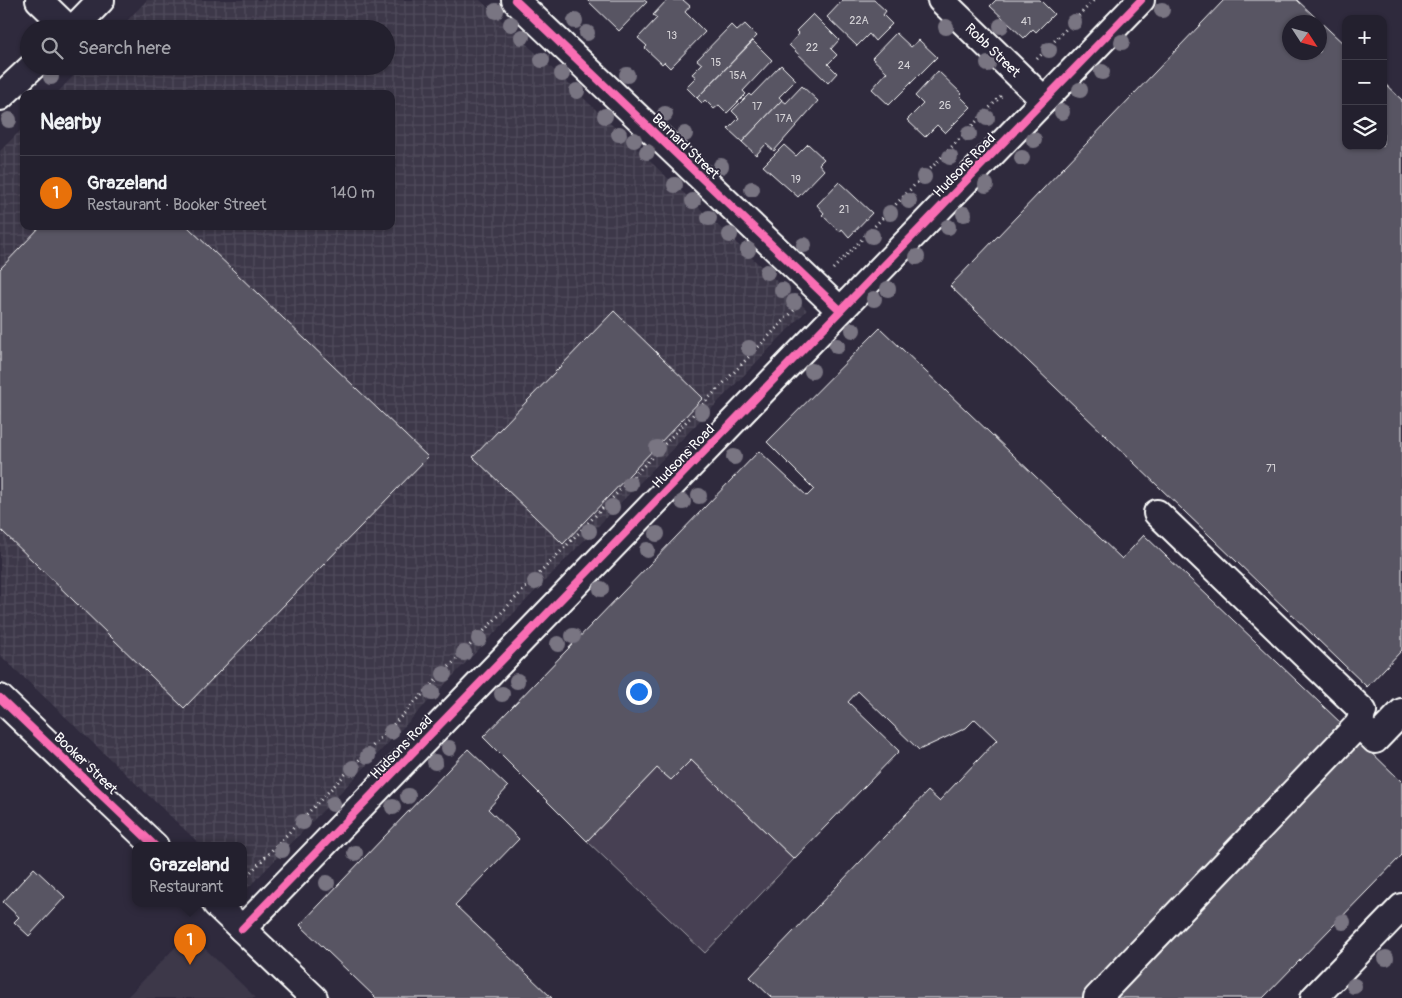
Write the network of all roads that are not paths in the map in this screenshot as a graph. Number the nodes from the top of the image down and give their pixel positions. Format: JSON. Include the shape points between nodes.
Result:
{"nodes":[{"id":1,"x":39,"y":0,"type":"edge"},
{"id":2,"x":101,"y":0,"type":"edge"},
{"id":3,"x":515,"y":0,"type":"edge"},
{"id":4,"x":941,"y":0,"type":"edge"},
{"id":5,"x":1141,"y":0,"type":"edge"},
{"id":6,"x":61,"y":20,"type":"edge"},
{"id":7,"x":80,"y":20,"type":"edge"},
{"id":8,"x":23,"y":75,"type":"edge"},
{"id":9,"x":0,"y":97,"type":"edge"},
{"id":10,"x":1044,"y":100,"type":"junction"},
{"id":11,"x":840,"y":310,"type":"junction"},
{"id":12,"x":1157,"y":514,"type":"dead end"},
{"id":13,"x":0,"y":698,"type":"edge"},
{"id":14,"x":1402,"y":712,"type":"edge"},
{"id":15,"x":1359,"y":724,"type":"junction"},
{"id":16,"x":151,"y":842,"type":"edge"},
{"id":17,"x":219,"y":907,"type":"edge"},
{"id":18,"x":1402,"y":907,"type":"edge"},
{"id":19,"x":242,"y":929,"type":"junction"},
{"id":20,"x":314,"y":998,"type":"edge"},
{"id":21,"x":1096,"y":998,"type":"edge"},
{"id":22,"x":1314,"y":998,"type":"edge"}],
"edges":[{"from":1,"to":6,"type":"street"},
{"from":2,"to":7,"type":"street"},
{"from":3,"to":11,"type":"street","name":"Bernard Street"},
{"from":4,"to":10,"type":"street","name":"Robb Street"},
{"from":5,"to":10,"type":"street","name":"Hudsons Road"},
{"from":8,"to":9,"type":"street"},
{"from":10,"to":11,"type":"street","name":"Hudsons Road"},
{"from":11,"to":19,"type":"street","name":"Hudsons Road"},
{"from":12,"to":15,"type":"street","via":[[1362,712]]},
{"from":13,"to":16,"type":"street","name":"Booker Street"},
{"from":14,"to":15,"type":"street","via":[[1375,740]]},
{"from":15,"to":21,"type":"street"},
{"from":17,"to":19,"type":"street"},
{"from":18,"to":22,"type":"street"},
{"from":19,"to":20,"type":"street"}]}
